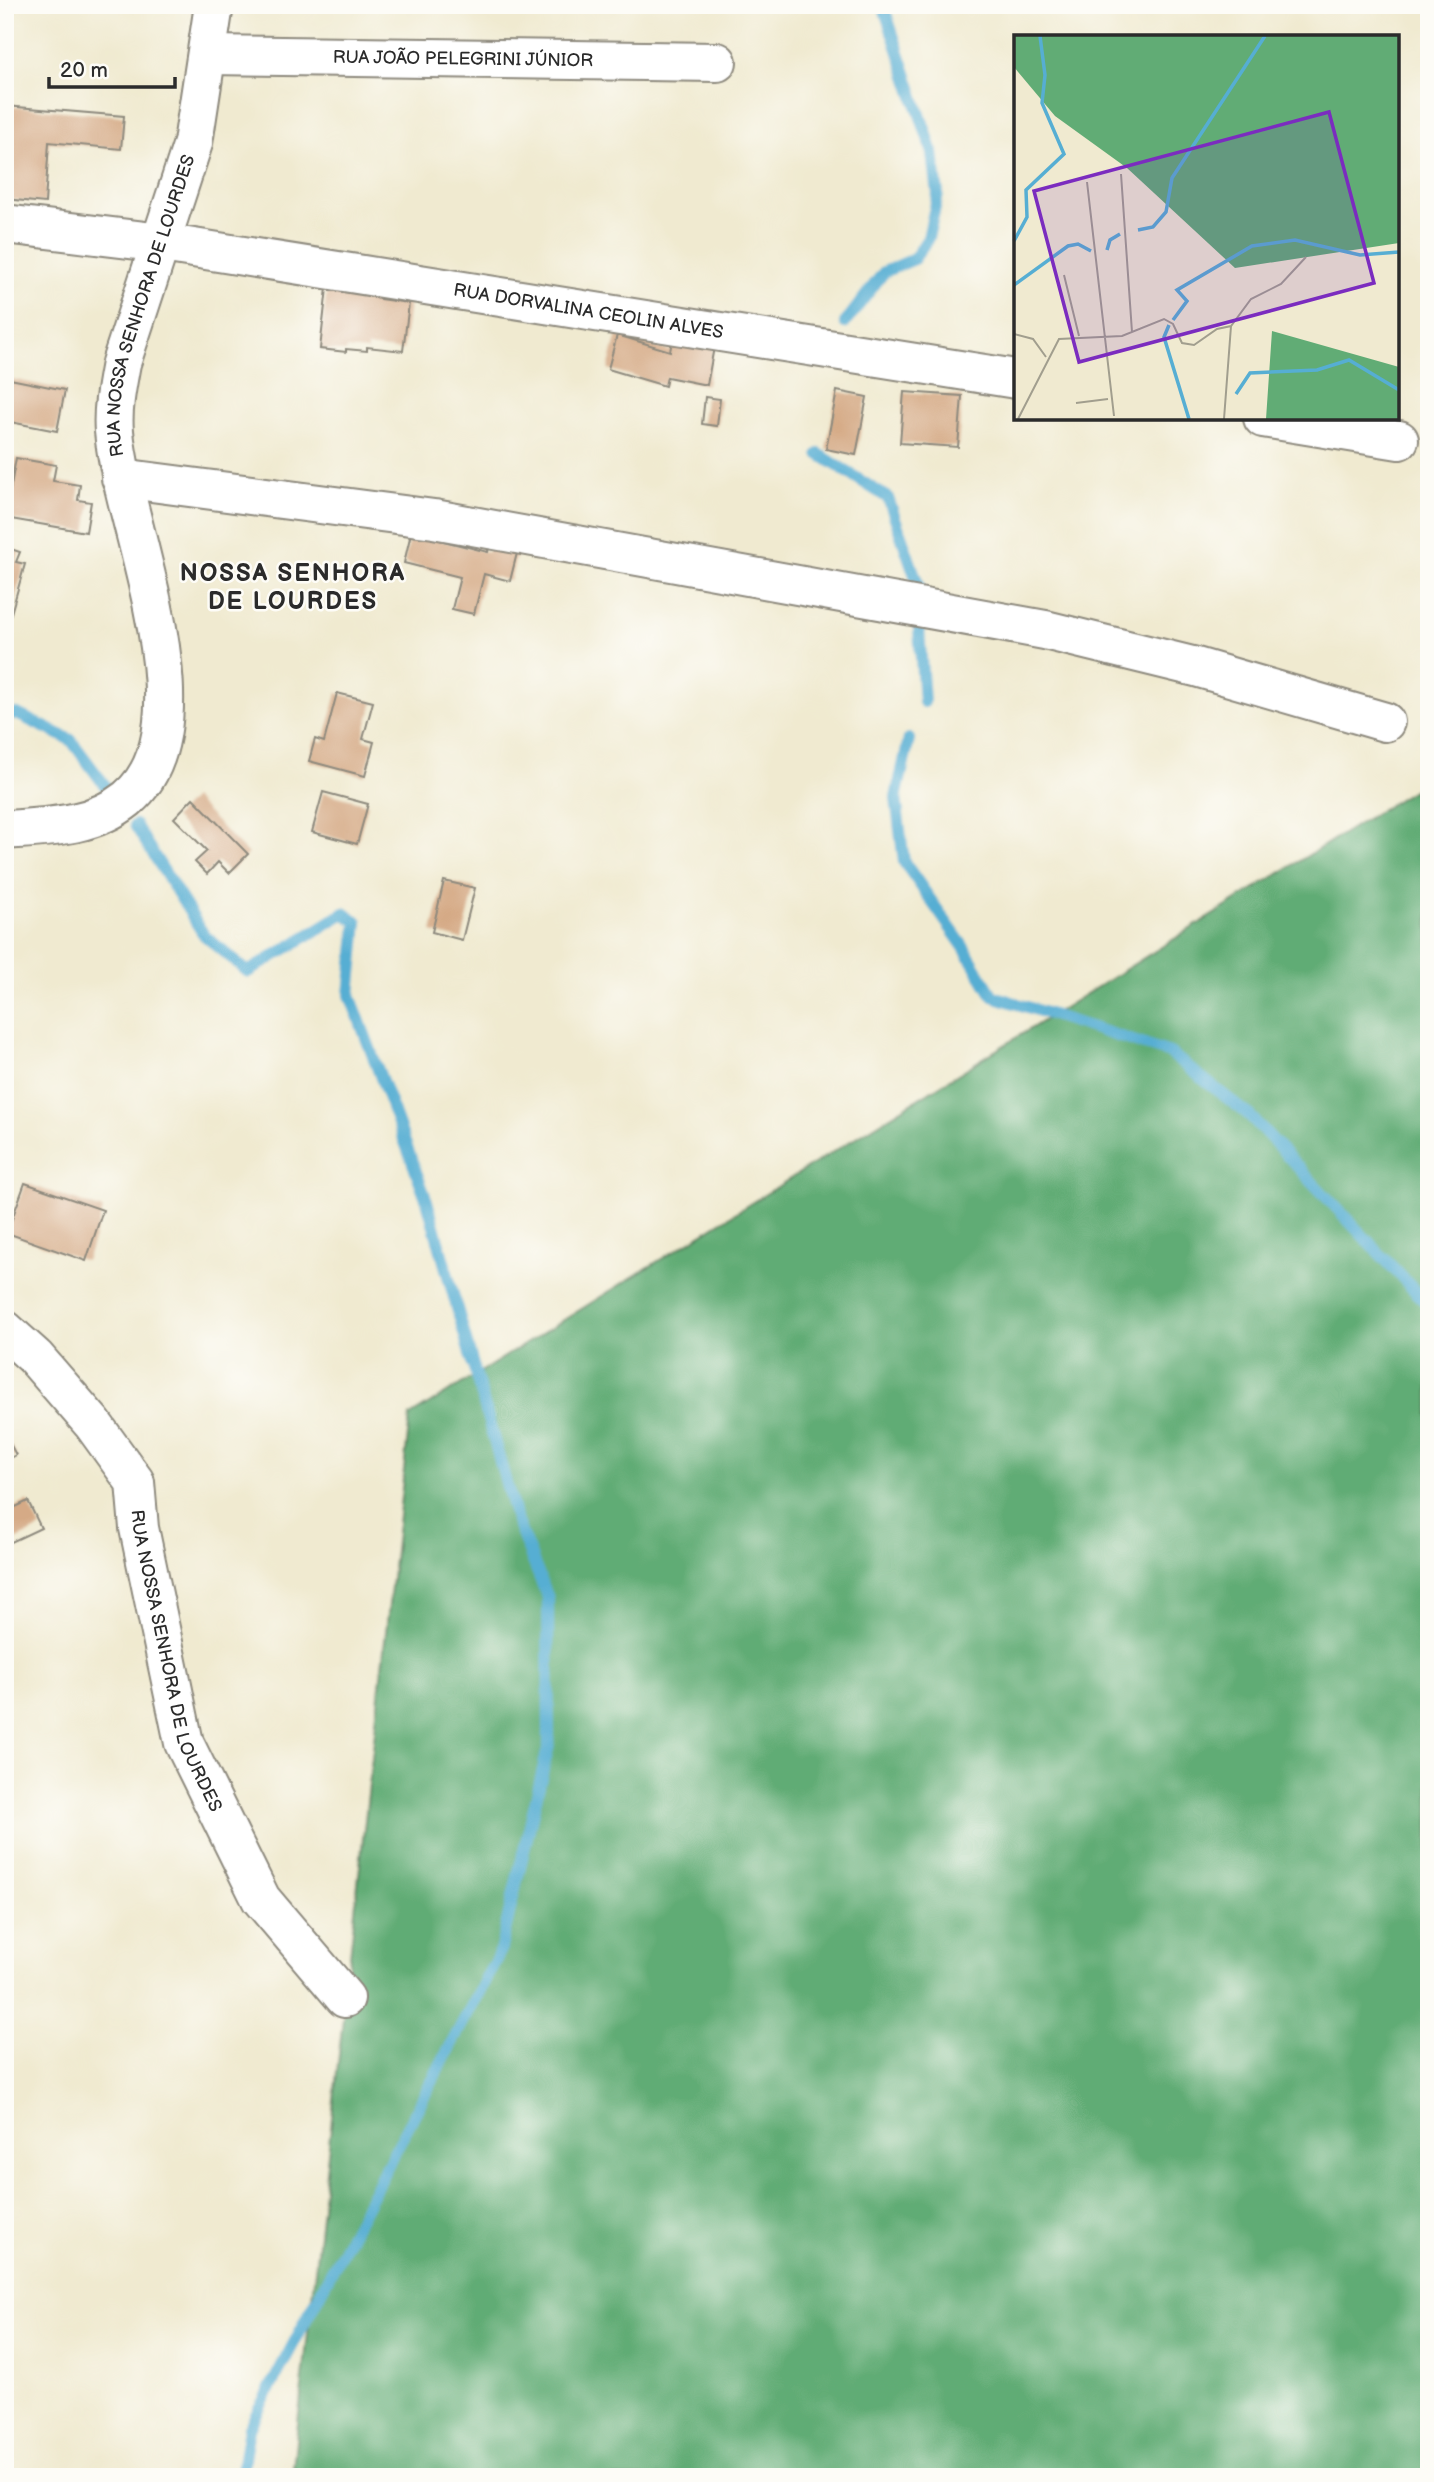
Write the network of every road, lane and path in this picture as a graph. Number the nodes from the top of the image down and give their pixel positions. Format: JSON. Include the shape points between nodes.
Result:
{"nodes":[{"id":1,"x":214,"y":5,"type":"edge"},
{"id":2,"x":207,"y":55,"type":"junction"},
{"id":3,"x":717,"y":62,"type":"dead end"},
{"id":4,"x":5,"y":224,"type":"edge"},
{"id":5,"x":162,"y":243,"type":"junction"},
{"id":6,"x":1014,"y":379,"type":"edge"},
{"id":7,"x":1275,"y":420,"type":"edge"},
{"id":8,"x":1399,"y":440,"type":"dead end"},
{"id":9,"x":121,"y":478,"type":"junction"},
{"id":10,"x":1385,"y":722,"type":"dead end"},
{"id":11,"x":5,"y":830,"type":"edge"},
{"id":12,"x":5,"y":1329,"type":"edge"},
{"id":13,"x":345,"y":1998,"type":"dead end"}],
"edges":[{"from":1,"to":2,"type":"street","name":"RUA NOSSA SENHORA DE LOURDES"},
{"from":2,"to":3,"type":"street","name":"RUA JOÃO PELEGRINI JÚNIOR"},
{"from":2,"to":5,"type":"street","name":"RUA NOSSA SENHORA DE LOURDES","via":[[192,144]]},
{"from":4,"to":5,"type":"street","name":"RUA DORVALINA CEOLIN ALVES"},
{"from":5,"to":6,"type":"street","name":"RUA DORVALINA CEOLIN ALVES"},
{"from":5,"to":9,"type":"street","name":"RUA NOSSA SENHORA DE LOURDES","via":[[117,383],[114,429]]},
{"from":7,"to":8,"type":"street"},
{"from":9,"to":10,"type":"street","via":[[434,519],[1045,630],[1196,667]]},
{"from":9,"to":11,"type":"street","name":"RUA NOSSA SENHORA DE LOURDES","via":[[153,608],[166,688],[157,751],[146,776],[127,799],[99,815],[66,826]]},
{"from":12,"to":13,"type":"street","name":"RUA NOSSA SENHORA DE LOURDES","via":[[93,1424],[135,1482],[139,1528],[184,1743],[261,1899]]}]}
